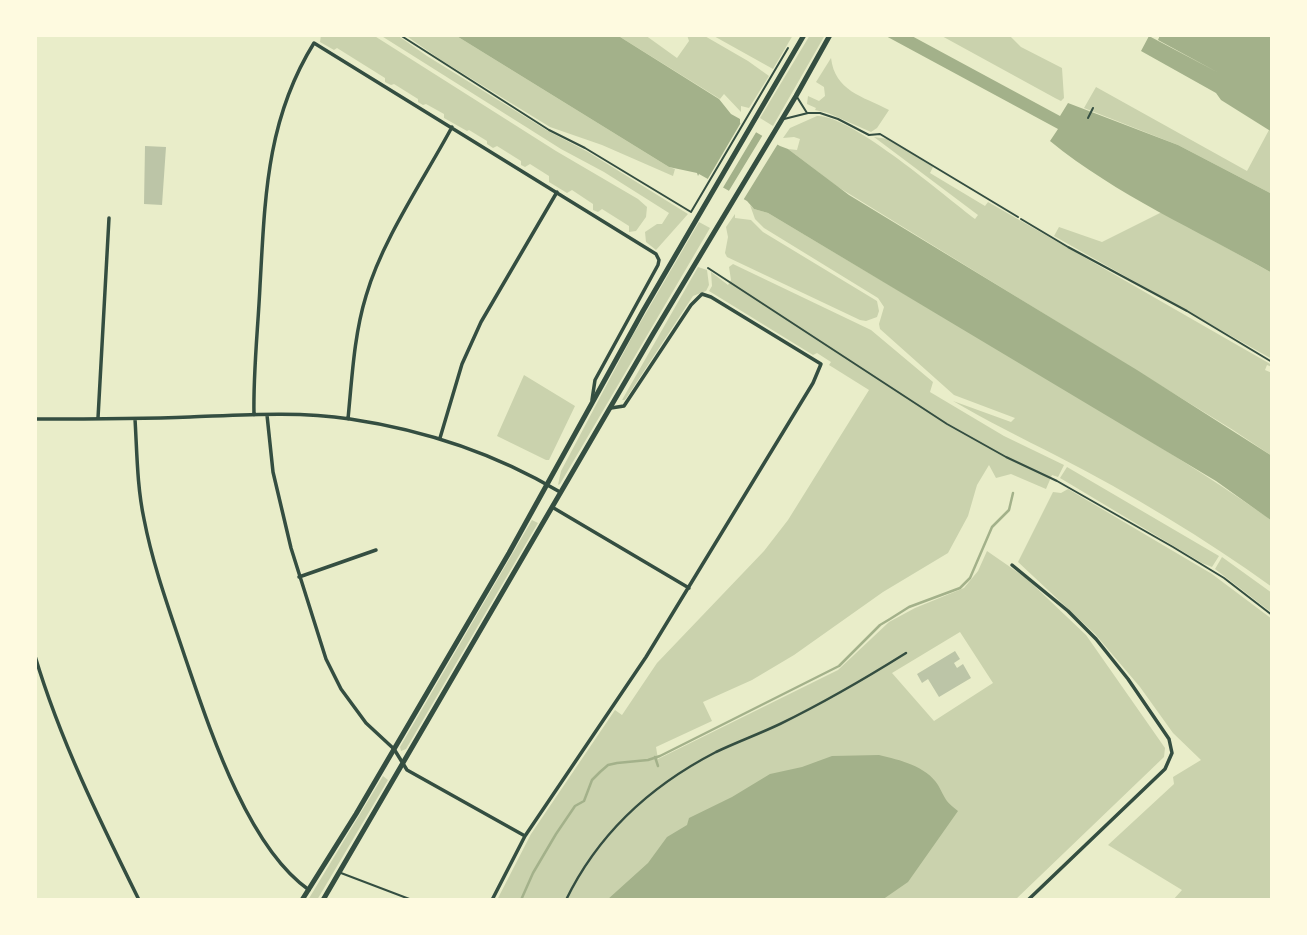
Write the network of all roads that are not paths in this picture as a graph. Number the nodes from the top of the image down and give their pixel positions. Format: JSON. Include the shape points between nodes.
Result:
{"nodes":[{"id":1,"x":804,"y":35,"type":"edge"},
{"id":2,"x":830,"y":35,"type":"edge"},
{"id":3,"x":796,"y":96,"type":"junction"},
{"id":4,"x":808,"y":113,"type":"junction"},
{"id":5,"x":783,"y":119,"type":"junction"},
{"id":6,"x":452,"y":127,"type":"junction"},
{"id":7,"x":557,"y":191,"type":"junction"},
{"id":8,"x":1018,"y":217,"type":"road end"},
{"id":9,"x":108,"y":218,"type":"dead end"},
{"id":10,"x":592,"y":405,"type":"junction"},
{"id":11,"x":610,"y":408,"type":"junction"},
{"id":12,"x":254,"y":415,"type":"junction"},
{"id":13,"x":267,"y":415,"type":"junction"},
{"id":14,"x":98,"y":418,"type":"junction"},
{"id":15,"x":35,"y":419,"type":"edge"},
{"id":16,"x":135,"y":419,"type":"junction"},
{"id":17,"x":348,"y":419,"type":"junction"},
{"id":18,"x":440,"y":439,"type":"junction"},
{"id":19,"x":547,"y":485,"type":"junction"},
{"id":20,"x":560,"y":492,"type":"junction"},
{"id":21,"x":552,"y":507,"type":"junction"},
{"id":22,"x":376,"y":550,"type":"dead end"},
{"id":23,"x":1012,"y":565,"type":"dead end"},
{"id":24,"x":299,"y":578,"type":"junction"},
{"id":25,"x":689,"y":588,"type":"junction"},
{"id":26,"x":906,"y":653,"type":"dead end"},
{"id":27,"x":35,"y":656,"type":"edge"},
{"id":28,"x":394,"y":749,"type":"junction"},
{"id":29,"x":402,"y":765,"type":"junction"},
{"id":30,"x":525,"y":835,"type":"junction"},
{"id":31,"x":340,"y":872,"type":"junction"},
{"id":32,"x":309,"y":890,"type":"junction"},
{"id":33,"x":139,"y":900,"type":"edge"},
{"id":34,"x":302,"y":900,"type":"edge"},
{"id":35,"x":323,"y":900,"type":"edge"},
{"id":36,"x":412,"y":900,"type":"edge"},
{"id":37,"x":492,"y":900,"type":"edge"},
{"id":38,"x":566,"y":900,"type":"edge"},
{"id":39,"x":1028,"y":900,"type":"edge"}],
"edges":[{"from":1,"to":10,"type":"main road","via":[[705,197]]},
{"from":2,"to":3,"type":"main road"},
{"from":3,"to":4,"type":"lane"},
{"from":3,"to":5,"type":"main road"},
{"from":4,"to":5,"type":"lane"},
{"from":4,"to":8,"type":"lane","via":[[828,115],[869,135],[891,138]]},
{"from":5,"to":11,"type":"main road"},
{"from":6,"to":7,"type":"street"},
{"from":6,"to":12,"type":"street","via":[[314,43],[294,79],[271,151]]},
{"from":6,"to":17,"type":"street","via":[[383,251],[366,296]]},
{"from":7,"to":10,"type":"street","via":[[656,254],[658,265],[594,383]]},
{"from":7,"to":18,"type":"street","via":[[481,322],[462,364]]},
{"from":9,"to":14,"type":"street"},
{"from":10,"to":19,"type":"main road"},
{"from":11,"to":20,"type":"main road"},
{"from":11,"to":25,"type":"street","via":[[624,406],[703,294],[821,364]]},
{"from":12,"to":13,"type":"street"},
{"from":12,"to":16,"type":"street"},
{"from":13,"to":17,"type":"street"},
{"from":13,"to":24,"type":"street","via":[[273,472]]},
{"from":14,"to":15,"type":"street"},
{"from":14,"to":16,"type":"street"},
{"from":16,"to":32,"type":"street","via":[[145,526],[199,697],[259,834]]},
{"from":17,"to":18,"type":"street"},
{"from":18,"to":19,"type":"street"},
{"from":19,"to":20,"type":"street"},
{"from":19,"to":28,"type":"main road"},
{"from":20,"to":21,"type":"main road"},
{"from":21,"to":25,"type":"street"},
{"from":21,"to":29,"type":"main road"},
{"from":22,"to":24,"type":"street"},
{"from":23,"to":39,"type":"street","via":[[1068,611],[1105,650],[1169,739],[1172,753],[1165,769]]},
{"from":24,"to":28,"type":"street","via":[[333,675],[362,718]]},
{"from":25,"to":30,"type":"street"},
{"from":26,"to":38,"type":"street","via":[[660,787],[608,835]]},
{"from":27,"to":33,"type":"street","via":[[90,799]]},
{"from":28,"to":29,"type":"street"},
{"from":28,"to":32,"type":"main road"},
{"from":29,"to":30,"type":"street"},
{"from":29,"to":31,"type":"main road"},
{"from":30,"to":37,"type":"street"},
{"from":31,"to":35,"type":"main road"},
{"from":31,"to":36,"type":"lane"},
{"from":32,"to":34,"type":"main road"}]}
